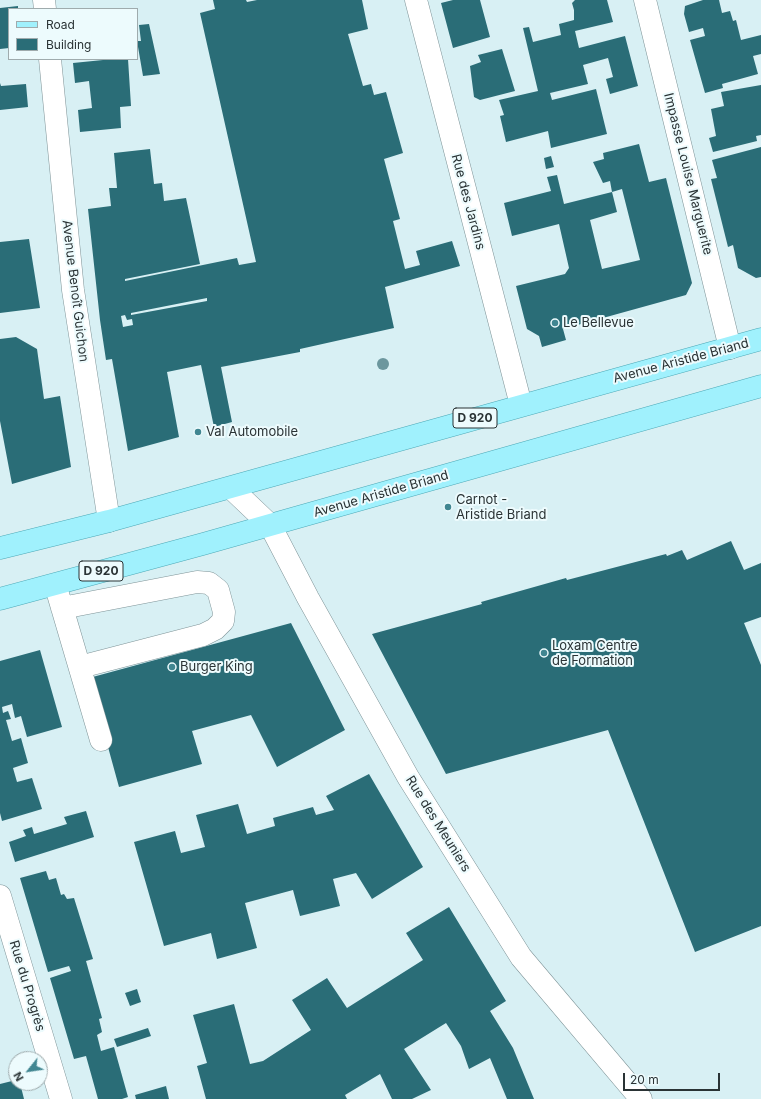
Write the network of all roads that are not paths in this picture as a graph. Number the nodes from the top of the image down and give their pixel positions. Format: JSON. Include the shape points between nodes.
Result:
{"nodes":[{"id":1,"x":416,"y":0,"type":"edge"},
{"id":2,"x":645,"y":0,"type":"edge"},
{"id":3,"x":50,"y":60,"type":"edge"},
{"id":4,"x":761,"y":339,"type":"edge"},
{"id":5,"x":730,"y":348,"type":"junction"},
{"id":6,"x":761,"y":386,"type":"edge"},
{"id":7,"x":521,"y":405,"type":"junction"},
{"id":8,"x":231,"y":488,"type":"junction"},
{"id":9,"x":109,"y":521,"type":"junction"},
{"id":10,"x":270,"y":525,"type":"junction"},
{"id":11,"x":0,"y":548,"type":"edge"},
{"id":12,"x":55,"y":584,"type":"junction"},
{"id":13,"x":0,"y":599,"type":"edge"},
{"id":14,"x":62,"y":608,"type":"junction"},
{"id":15,"x":80,"y":667,"type":"junction"},
{"id":16,"x":101,"y":740,"type":"dead end"},
{"id":17,"x":0,"y":896,"type":"edge"},
{"id":18,"x":61,"y":1099,"type":"edge"},
{"id":19,"x":641,"y":1099,"type":"edge"}],
"edges":[{"from":1,"to":7,"type":"street","name":"Rue des Jardins"},
{"from":2,"to":5,"type":"street","name":"Impasse Louise Marguerite"},
{"from":3,"to":9,"type":"street","name":"Avenue Benoît Guichon","via":[[73,290]]},
{"from":4,"to":5,"type":"main road","name":"Avenue Aristide Briand","number":"D 920"},
{"from":5,"to":7,"type":"main road","name":"Avenue Aristide Briand","number":"D 920"},
{"from":6,"to":10,"type":"main road","name":"Avenue Aristide Briand","number":"D 920"},
{"from":7,"to":8,"type":"main road","name":"Avenue Aristide Briand","number":"D 920"},
{"from":8,"to":9,"type":"main road","name":"Avenue Aristide Briand","number":"D 920"},
{"from":8,"to":10,"type":"street","name":"Rue des Meuniers"},
{"from":9,"to":11,"type":"main road","name":"Avenue Aristide Briand","number":"D 920"},
{"from":10,"to":12,"type":"main road","name":"Avenue Aristide Briand","number":"D 920"},
{"from":10,"to":19,"type":"street","name":"Rue des Meuniers","via":[[408,777],[521,957]]},
{"from":12,"to":13,"type":"main road","name":"Avenue Aristide Briand","number":"D 920"},
{"from":12,"to":14,"type":"street"},
{"from":14,"to":15,"type":"street"},
{"from":14,"to":15,"type":"street","via":[[197,582],[209,583],[218,590],[224,612],[223,621],[203,636]]},
{"from":15,"to":16,"type":"street"},
{"from":17,"to":18,"type":"street","name":"Rue du Progrès"}]}
